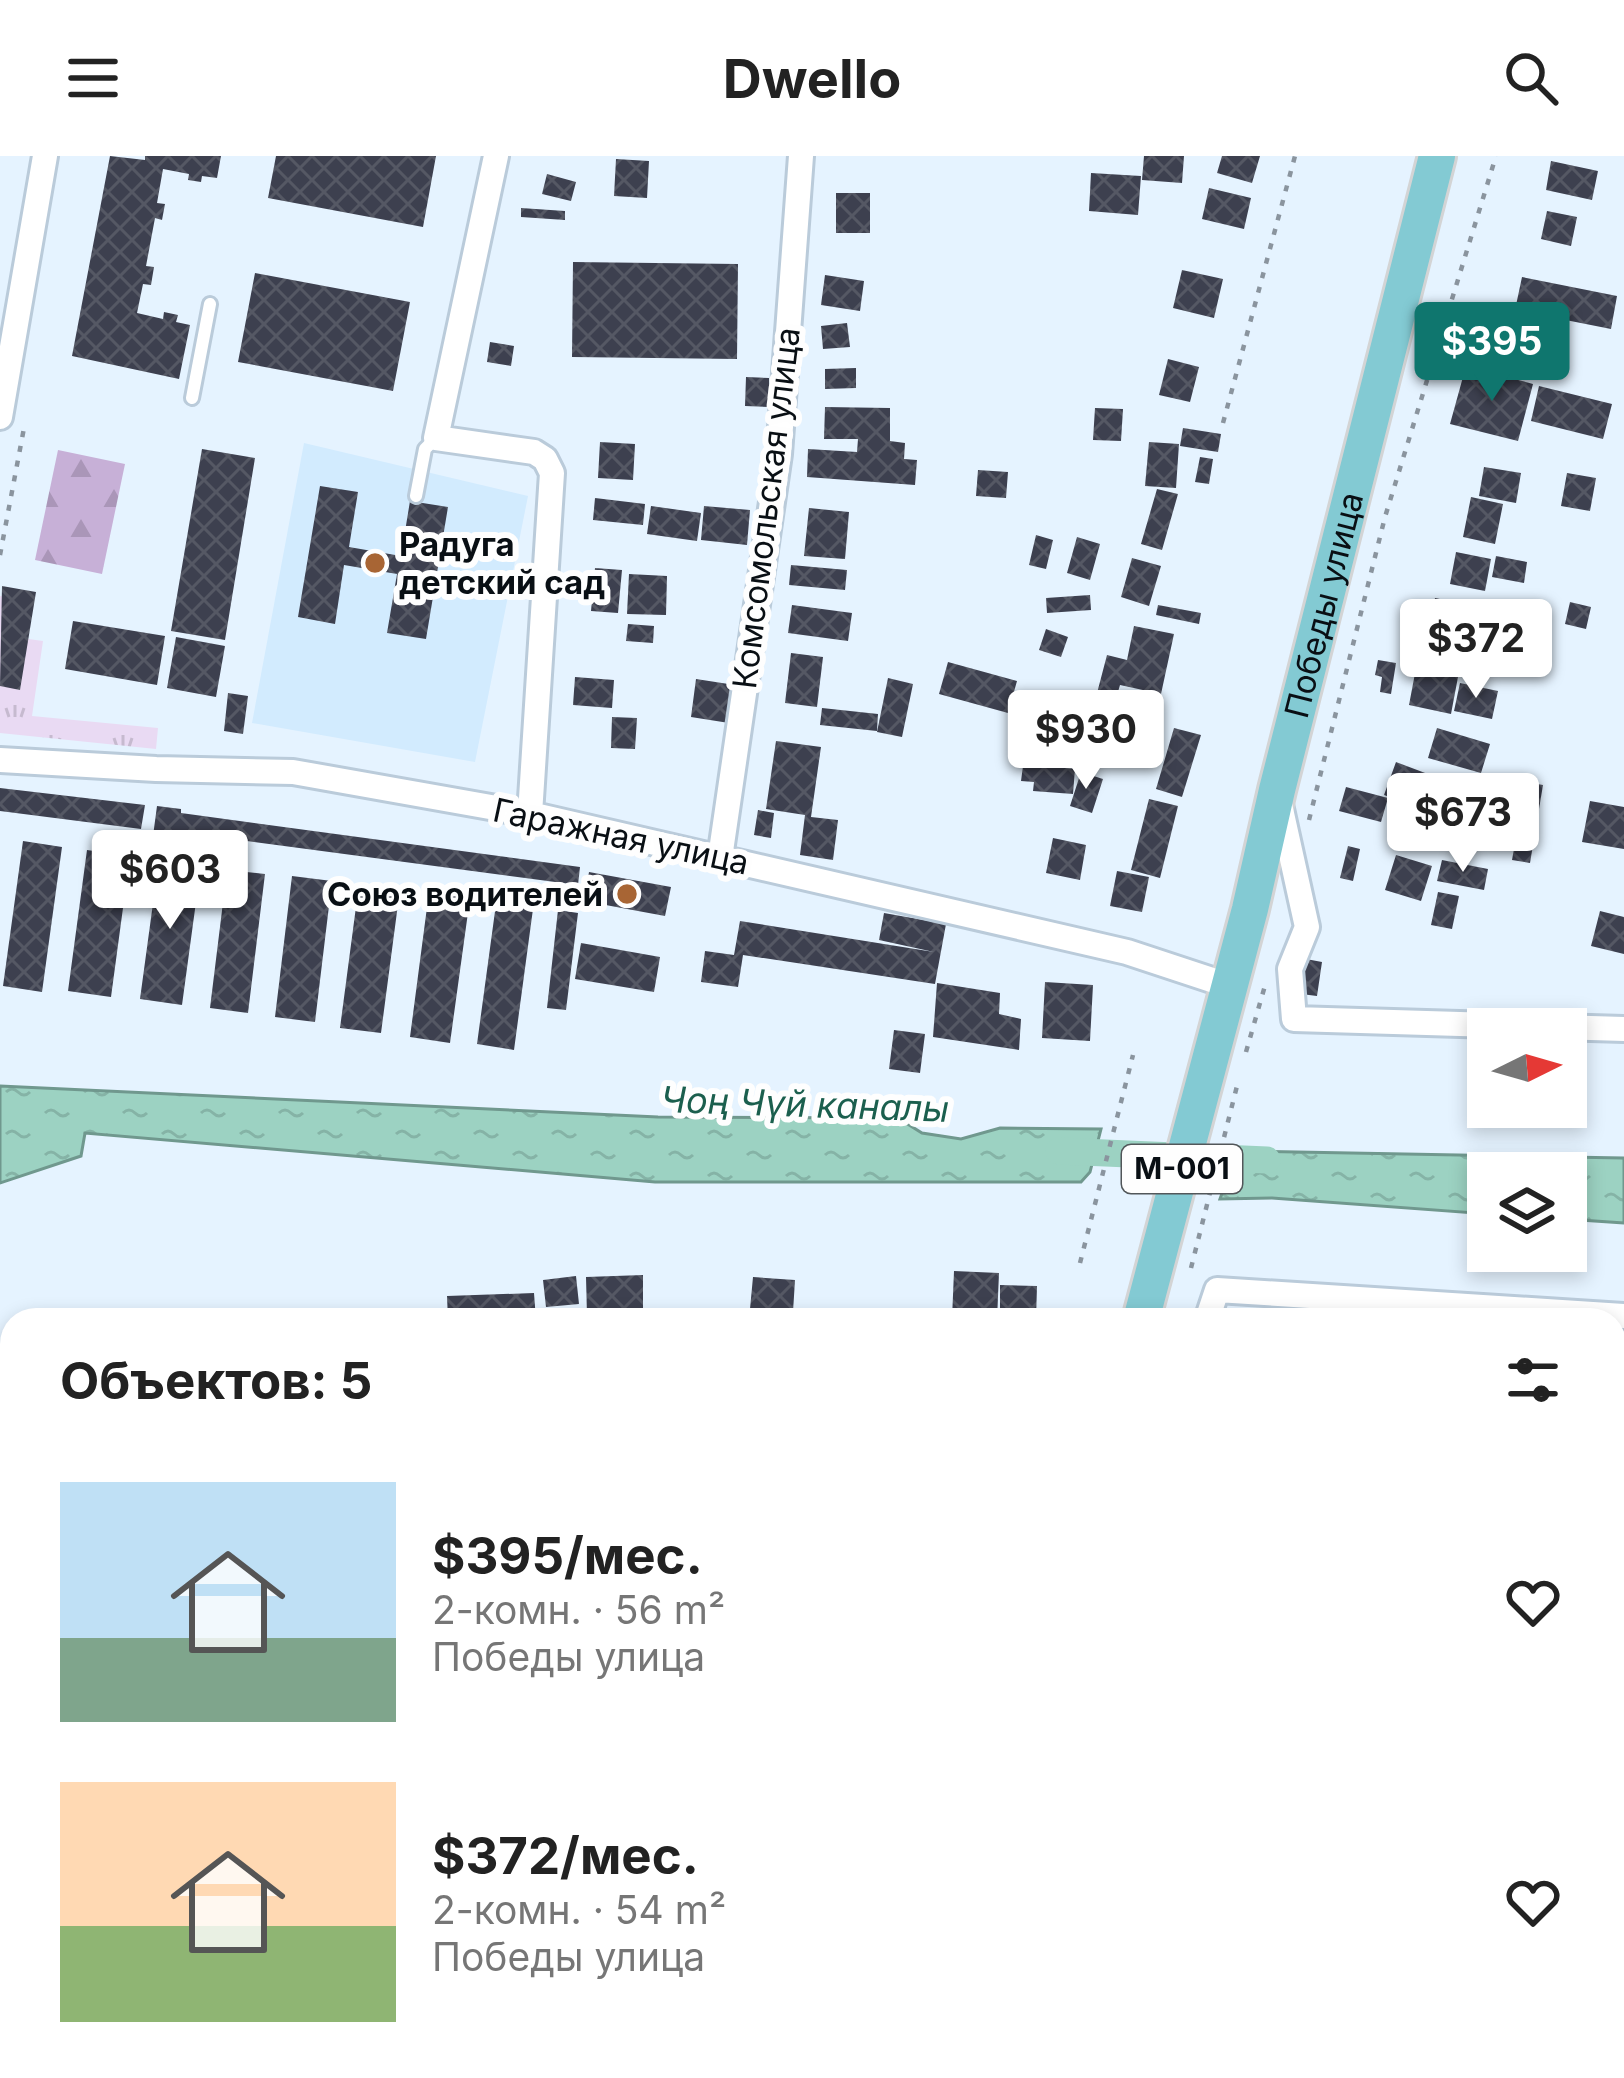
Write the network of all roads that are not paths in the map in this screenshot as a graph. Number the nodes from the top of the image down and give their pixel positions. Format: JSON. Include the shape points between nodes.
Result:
{"nodes":[{"id":1,"x":44,"y":156,"type":"edge"},
{"id":2,"x":496,"y":156,"type":"edge"},
{"id":3,"x":801,"y":156,"type":"edge"},
{"id":4,"x":1437,"y":156,"type":"edge"},
{"id":5,"x":210,"y":304,"type":"dead end"},
{"id":6,"x":8,"y":329,"type":"edge"},
{"id":7,"x":192,"y":398,"type":"dead end"},
{"id":8,"x":0,"y":417,"type":"edge"},
{"id":9,"x":436,"y":438,"type":"junction"},
{"id":10,"x":416,"y":496,"type":"dead end"},
{"id":11,"x":0,"y":760,"type":"edge"},
{"id":12,"x":1277,"y":790,"type":"junction"},
{"id":13,"x":530,"y":814,"type":"junction"},
{"id":14,"x":720,"y":858,"type":"junction"},
{"id":15,"x":1230,"y":986,"type":"junction"},
{"id":16,"x":1624,"y":1029,"type":"edge"},
{"id":17,"x":1145,"y":1308,"type":"edge"},
{"id":18,"x":1211,"y":1308,"type":"edge"},
{"id":19,"x":1498,"y":1308,"type":"edge"}],
"edges":[{"from":1,"to":6,"type":"street"},
{"from":2,"to":9,"type":"street"},
{"from":3,"to":14,"type":"street","name":"Комсомольская улица","via":[[779,454]]},
{"from":4,"to":12,"type":"main road","name":"Победы улица","number":"М-001"},
{"from":5,"to":7,"type":"lane"},
{"from":6,"to":8,"type":"street"},
{"from":9,"to":10,"type":"lane","via":[[425,449]]},
{"from":9,"to":13,"type":"street","via":[[534,452],[552,473]]},
{"from":11,"to":13,"type":"street","name":"Гаражная улица","via":[[293,772]]},
{"from":12,"to":15,"type":"main road","name":"Победы улица","number":"М-001"},
{"from":12,"to":16,"type":"street","via":[[1307,927],[1289,969],[1294,1019]]},
{"from":13,"to":14,"type":"street","name":"Гаражная улица"},
{"from":14,"to":15,"type":"street","name":"Гаражная улица","via":[[1127,952]]},
{"from":15,"to":17,"type":"main road","name":"Победы улица","number":"М-001","via":[[1227,1060]]},
{"from":18,"to":19,"type":"street","via":[[1216,1290]]}]}
